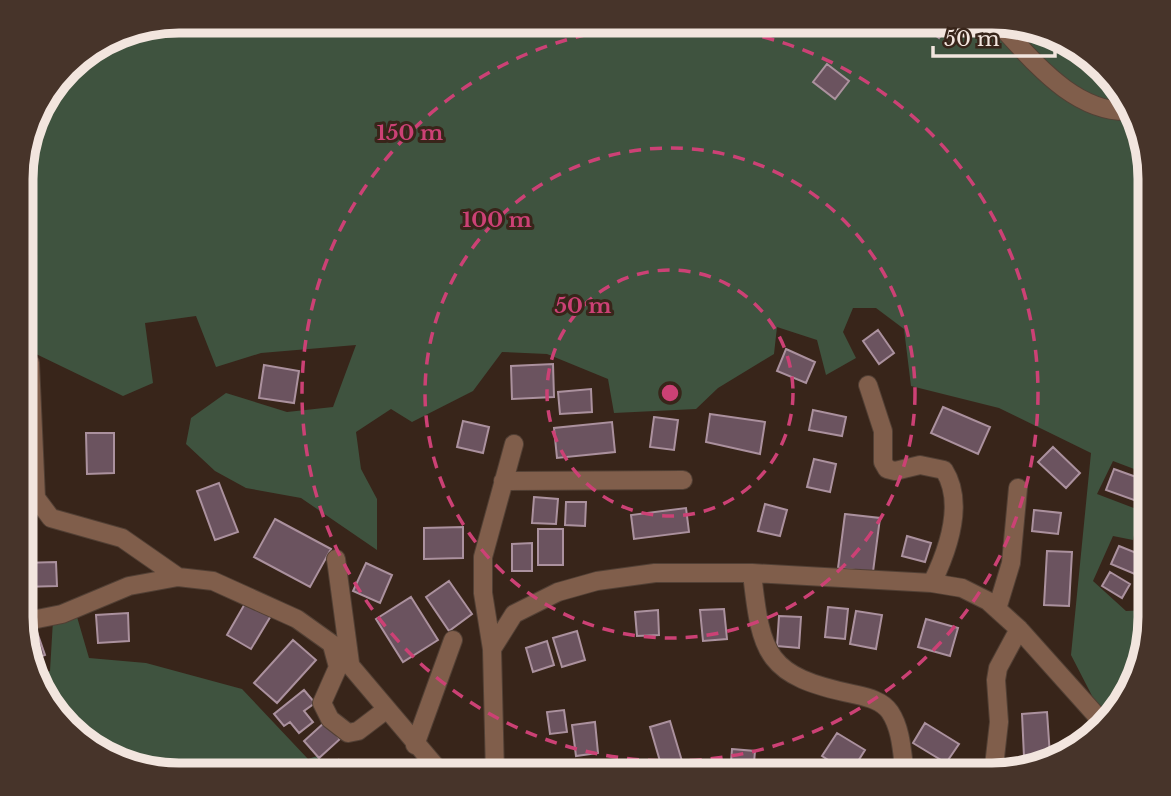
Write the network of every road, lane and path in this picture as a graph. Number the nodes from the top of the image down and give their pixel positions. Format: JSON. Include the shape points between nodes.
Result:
{"nodes":[{"id":1,"x":1010,"y":35,"type":"edge"},
{"id":2,"x":1119,"y":109,"type":"edge"},
{"id":3,"x":868,"y":386,"type":"dead end"},
{"id":4,"x":34,"y":444,"type":"edge"},
{"id":5,"x":514,"y":444,"type":"dead end"},
{"id":6,"x":683,"y":480,"type":"dead end"},
{"id":7,"x":503,"y":481,"type":"junction"},
{"id":8,"x":1018,"y":488,"type":"dead end"},
{"id":9,"x":336,"y":559,"type":"dead end"},
{"id":10,"x":752,"y":573,"type":"junction"},
{"id":11,"x":178,"y":578,"type":"junction"},
{"id":12,"x":932,"y":583,"type":"junction"},
{"id":13,"x":997,"y":609,"type":"junction"},
{"id":14,"x":34,"y":620,"type":"edge"},
{"id":15,"x":1018,"y":629,"type":"junction"},
{"id":16,"x":453,"y":640,"type":"dead end"},
{"id":17,"x":332,"y":644,"type":"junction"},
{"id":18,"x":492,"y":649,"type":"junction"},
{"id":19,"x":350,"y":663,"type":"junction"},
{"id":20,"x":387,"y":709,"type":"junction"},
{"id":21,"x":1098,"y":717,"type":"edge"},
{"id":22,"x":415,"y":744,"type":"junction"},
{"id":23,"x":432,"y":762,"type":"edge"},
{"id":24,"x":495,"y":762,"type":"edge"},
{"id":25,"x":903,"y":763,"type":"edge"},
{"id":26,"x":994,"y":763,"type":"edge"}],
"edges":[{"from":1,"to":2,"type":"street","via":[[1065,89],[1088,103]]},
{"from":3,"to":12,"type":"street","via":[[883,431],[887,469],[930,465],[944,470],[953,486],[954,514]]},
{"from":4,"to":11,"type":"street","via":[[36,498],[51,518],[122,538]]},
{"from":5,"to":7,"type":"street"},
{"from":6,"to":7,"type":"street"},
{"from":7,"to":18,"type":"street","via":[[483,557],[483,593]]},
{"from":8,"to":13,"type":"street","via":[[1011,563]]},
{"from":9,"to":19,"type":"street"},
{"from":10,"to":12,"type":"street"},
{"from":10,"to":18,"type":"street","via":[[655,573],[558,592],[514,614]]},
{"from":10,"to":25,"type":"street","via":[[767,651],[778,666],[826,688],[873,698],[889,711]]},
{"from":11,"to":14,"type":"street","via":[[129,586],[62,614]]},
{"from":11,"to":17,"type":"street","via":[[214,582],[245,593]]},
{"from":12,"to":13,"type":"street","via":[[975,593]]},
{"from":13,"to":15,"type":"street"},
{"from":15,"to":21,"type":"street"},
{"from":15,"to":26,"type":"street","via":[[998,668]]},
{"from":16,"to":22,"type":"street"},
{"from":17,"to":19,"type":"street"},
{"from":17,"to":20,"type":"street","via":[[338,667],[322,703],[330,719],[348,733],[358,731]]},
{"from":18,"to":24,"type":"street"},
{"from":19,"to":20,"type":"street"},
{"from":20,"to":22,"type":"street"},
{"from":22,"to":23,"type":"street"}]}
